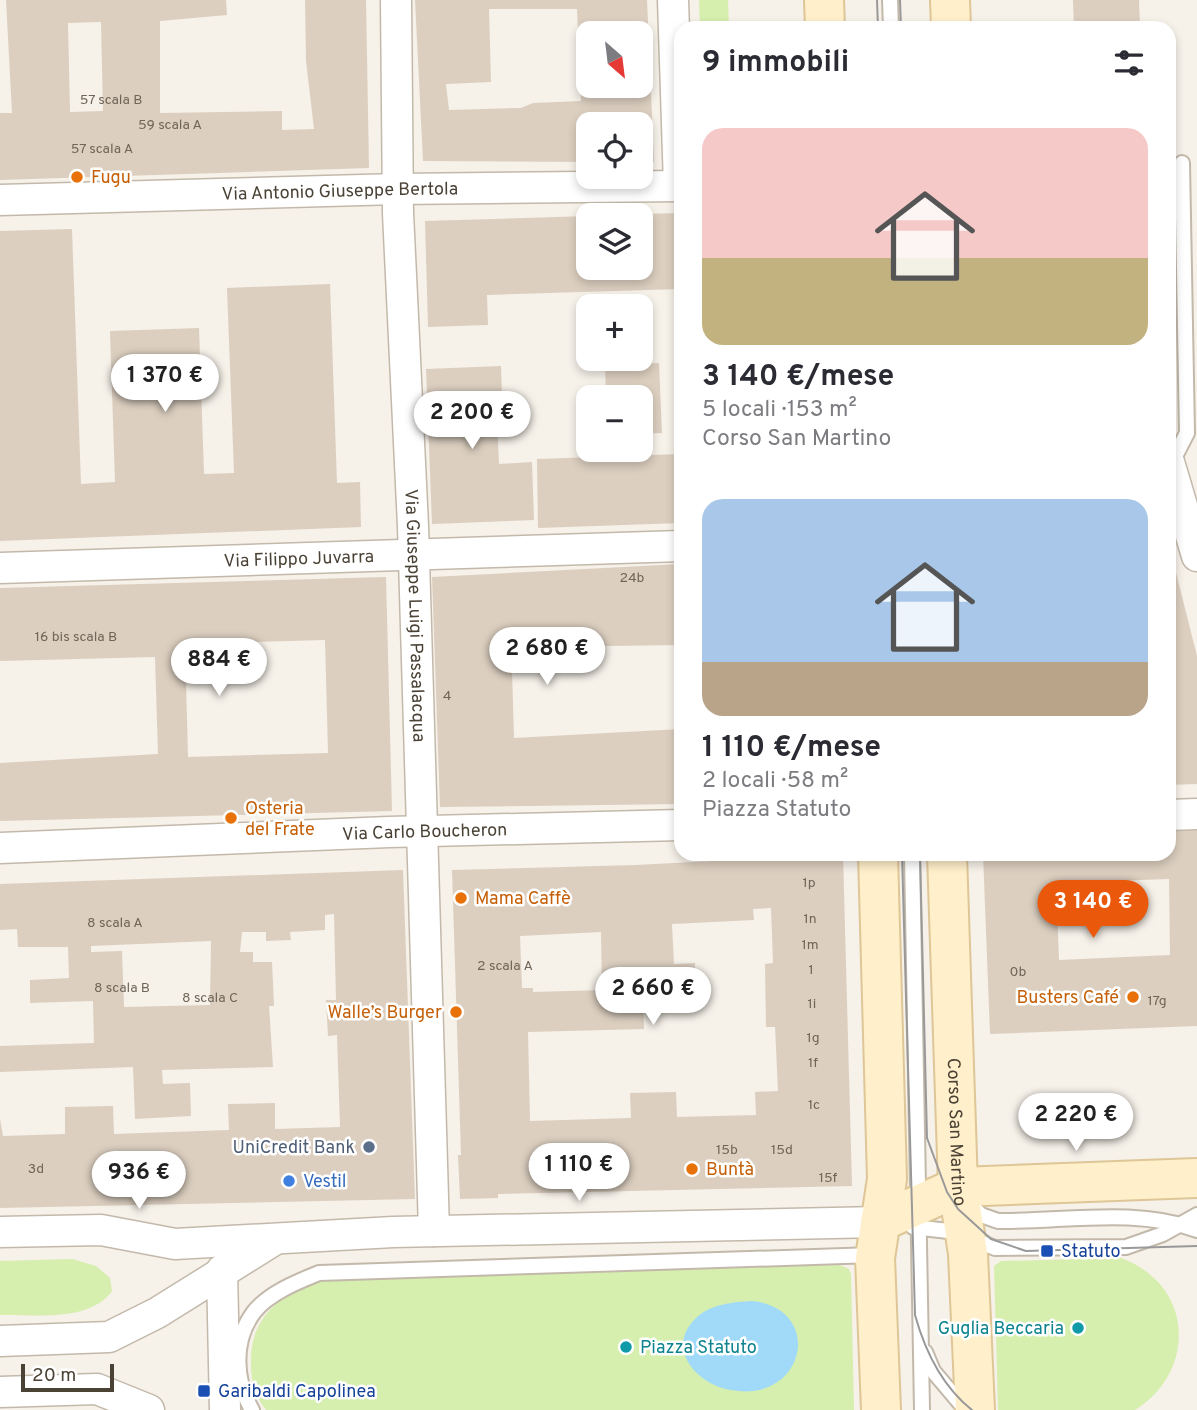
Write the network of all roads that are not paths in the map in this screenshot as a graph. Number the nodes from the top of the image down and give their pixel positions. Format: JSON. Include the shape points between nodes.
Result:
{"nodes":[{"id":1,"x":396,"y":0,"type":"edge"},
{"id":2,"x":673,"y":0,"type":"edge"},
{"id":3,"x":824,"y":0,"type":"edge"},
{"id":4,"x":890,"y":0,"type":"edge"},
{"id":5,"x":950,"y":0,"type":"edge"},
{"id":6,"x":825,"y":21,"type":"edge"},
{"id":7,"x":891,"y":21,"type":"edge"},
{"id":8,"x":951,"y":21,"type":"edge"},
{"id":9,"x":674,"y":27,"type":"edge"},
{"id":10,"x":1182,"y":163,"type":"dead end"},
{"id":11,"x":674,"y":186,"type":"edge"},
{"id":12,"x":398,"y":189,"type":"junction"},
{"id":13,"x":0,"y":200,"type":"edge"},
{"id":14,"x":1176,"y":452,"type":"edge"},
{"id":15,"x":1176,"y":493,"type":"edge"},
{"id":16,"x":1186,"y":542,"type":"edge"},
{"id":17,"x":674,"y":546,"type":"edge"},
{"id":18,"x":414,"y":555,"type":"junction"},
{"id":19,"x":0,"y":568,"type":"edge"},
{"id":20,"x":1197,"y":814,"type":"edge"},
{"id":21,"x":1176,"y":815,"type":"edge"},
{"id":22,"x":674,"y":825,"type":"edge"},
{"id":23,"x":420,"y":832,"type":"junction"},
{"id":24,"x":0,"y":848,"type":"edge"},
{"id":25,"x":879,"y":861,"type":"edge"},
{"id":26,"x":912,"y":861,"type":"edge"},
{"id":27,"x":947,"y":861,"type":"edge"},
{"id":28,"x":1197,"y":1178,"type":"edge"},
{"id":29,"x":922,"y":1213,"type":"junction"},
{"id":30,"x":1197,"y":1215,"type":"edge"},
{"id":31,"x":1182,"y":1224,"type":"junction"},
{"id":32,"x":1197,"y":1230,"type":"edge"},
{"id":33,"x":434,"y":1231,"type":"junction"},
{"id":34,"x":0,"y":1232,"type":"edge"},
{"id":35,"x":280,"y":1236,"type":"junction"},
{"id":36,"x":222,"y":1270,"type":"junction"},
{"id":37,"x":0,"y":1341,"type":"edge"},
{"id":38,"x":922,"y":1344,"type":"junction"},
{"id":39,"x":0,"y":1392,"type":"edge"},
{"id":40,"x":149,"y":1410,"type":"edge"},
{"id":41,"x":225,"y":1410,"type":"edge"},
{"id":42,"x":251,"y":1410,"type":"edge"},
{"id":43,"x":881,"y":1410,"type":"edge"},
{"id":44,"x":922,"y":1410,"type":"edge"},
{"id":45,"x":966,"y":1410,"type":"edge"},
{"id":46,"x":975,"y":1410,"type":"edge"}],
"edges":[{"from":1,"to":12,"type":"street","name":"Via Giuseppe Luigi Passalacqua"},
{"from":2,"to":9,"type":"street"},
{"from":3,"to":6,"type":"main road"},
{"from":4,"to":7,"type":"lane"},
{"from":5,"to":8,"type":"main road"},
{"from":10,"to":14,"type":"lane","via":[[1186,433]]},
{"from":11,"to":12,"type":"street","name":"Via Antonio Giuseppe Bertola"},
{"from":12,"to":13,"type":"street","name":"Via Antonio Giuseppe Bertola"},
{"from":12,"to":18,"type":"street","name":"Via Giuseppe Luigi Passalacqua"},
{"from":15,"to":16,"type":"street"},
{"from":17,"to":18,"type":"street","name":"Via Filippo Juvarra"},
{"from":18,"to":19,"type":"street","name":"Via Filippo Juvarra"},
{"from":18,"to":23,"type":"street","name":"Via Giuseppe Luigi Passalacqua"},
{"from":20,"to":21,"type":"street"},
{"from":22,"to":23,"type":"street","name":"Via Carlo Boucheron"},
{"from":23,"to":24,"type":"street","name":"Via Carlo Boucheron"},
{"from":23,"to":33,"type":"street","name":"Via Giuseppe Luigi Passalacqua"},
{"from":25,"to":29,"type":"main road","name":"Corso San Martino"},
{"from":26,"to":29,"type":"lane","name":"Corso San Martino"},
{"from":27,"to":29,"type":"main road","name":"Corso San Martino"},
{"from":28,"to":29,"type":"main road"},
{"from":29,"to":31,"type":"lane","via":[[973,1209],[998,1221],[1137,1217]]},
{"from":29,"to":31,"type":"lane","via":[[996,1248],[1126,1247]]},
{"from":29,"to":33,"type":"street"},
{"from":29,"to":38,"type":"lane"},
{"from":29,"to":42,"type":"lane","via":[[319,1273],[276,1293],[253,1313],[237,1360],[241,1391]]},
{"from":29,"to":43,"type":"main road","name":"Corso San Martino"},
{"from":29,"to":46,"type":"main road","name":"Corso San Martino"},
{"from":30,"to":31,"type":"lane"},
{"from":31,"to":32,"type":"lane"},
{"from":33,"to":35,"type":"street"},
{"from":34,"to":35,"type":"street","via":[[101,1230],[175,1244]]},
{"from":35,"to":36,"type":"street"},
{"from":36,"to":37,"type":"street","via":[[157,1313],[109,1337]]},
{"from":36,"to":41,"type":"street"},
{"from":38,"to":44,"type":"lane"},
{"from":38,"to":45,"type":"lane","via":[[933,1371]]},
{"from":39,"to":40,"type":"street","via":[[97,1389]]}]}
